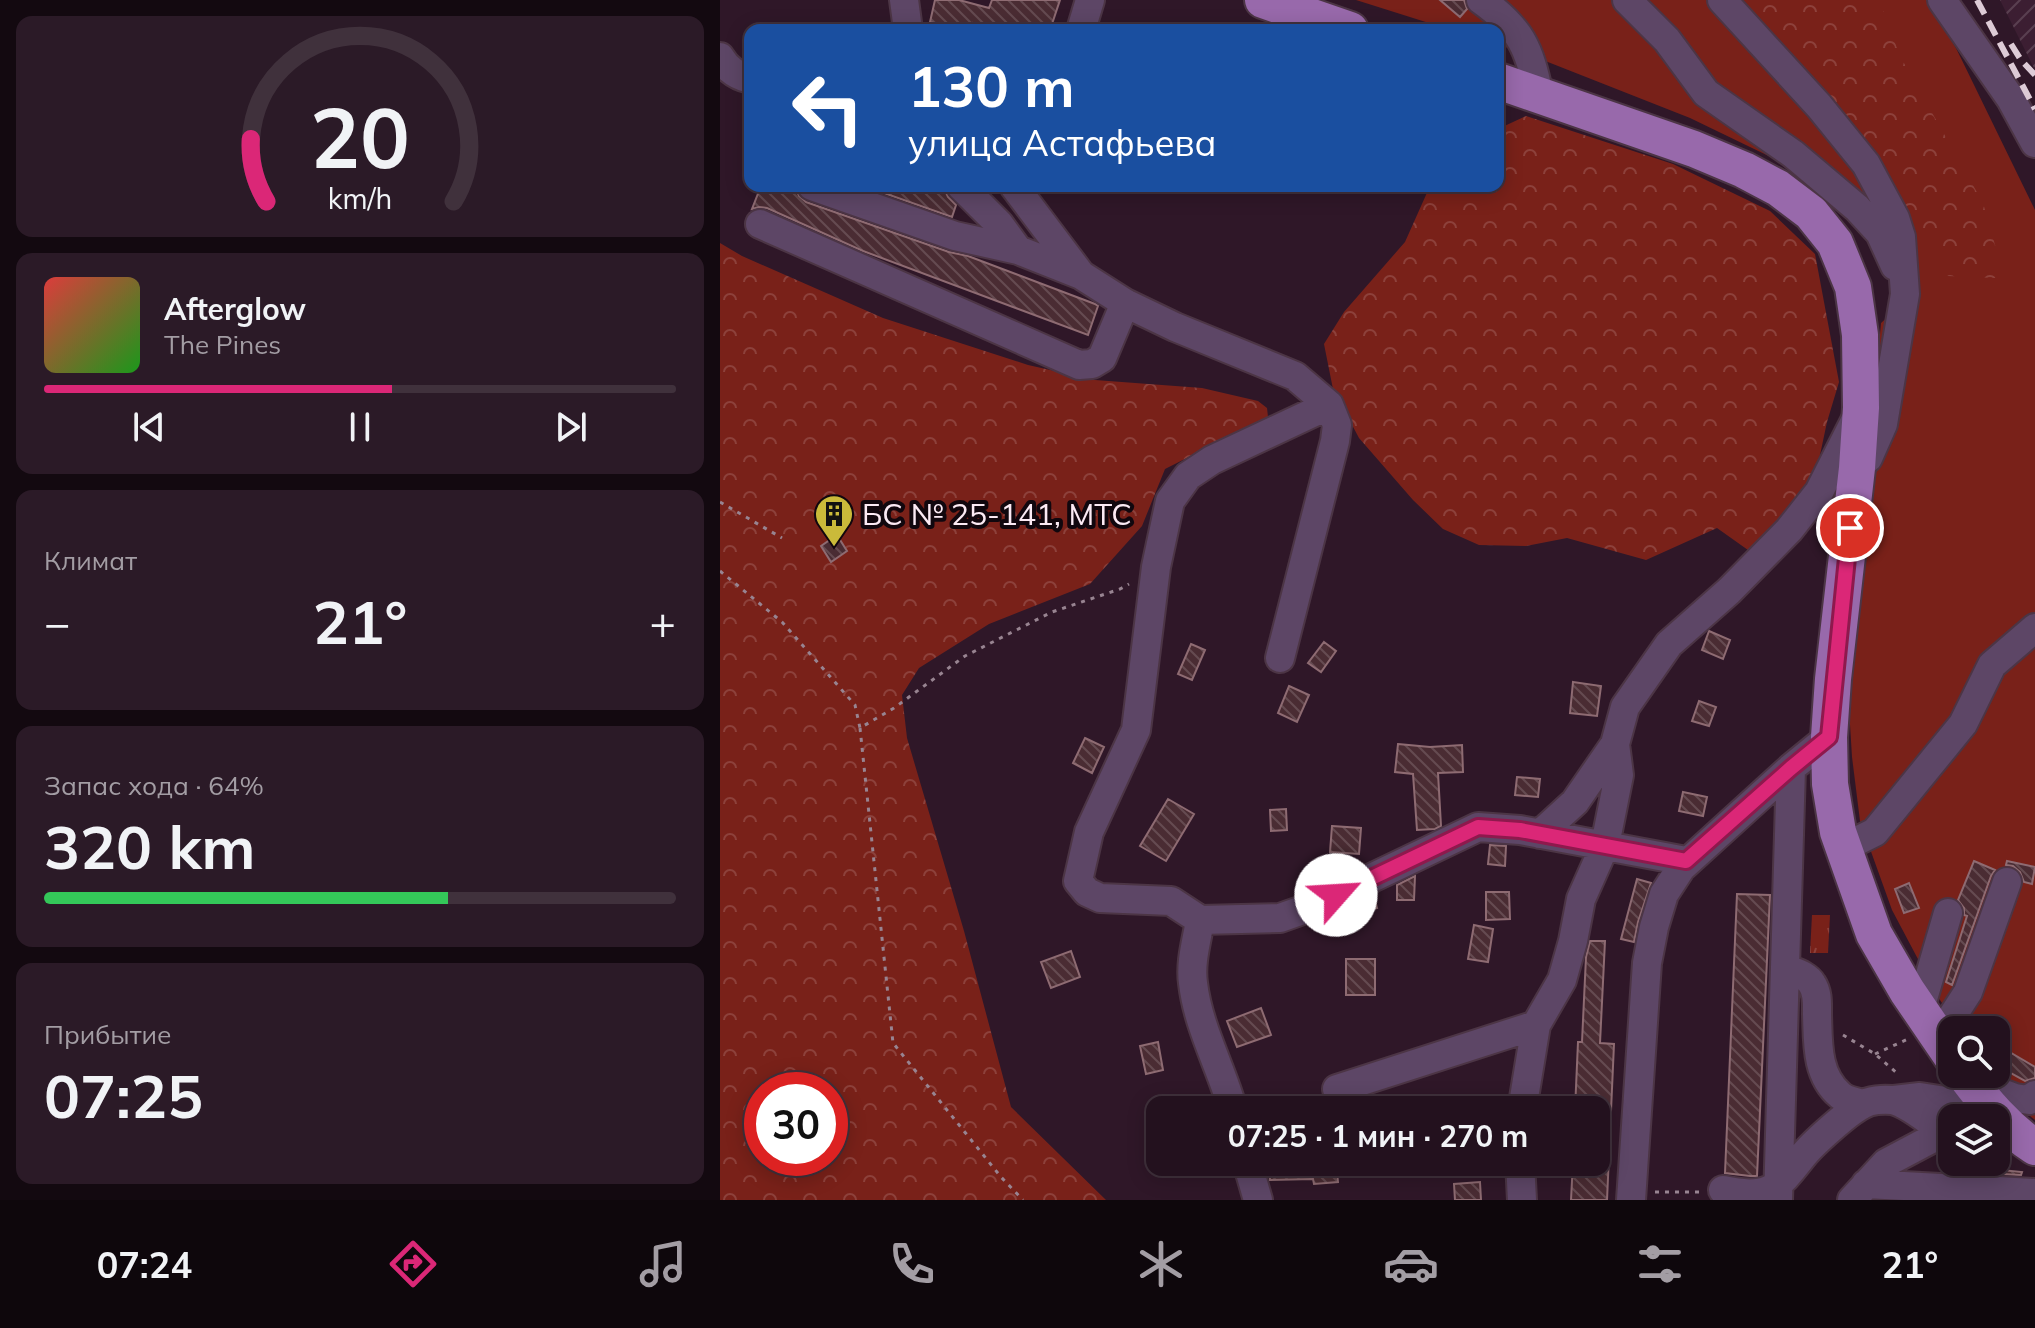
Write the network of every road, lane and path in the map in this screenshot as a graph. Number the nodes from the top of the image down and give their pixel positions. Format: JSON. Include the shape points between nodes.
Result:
{"nodes":[{"id":1,"x":904,"y":0,"type":"edge"},
{"id":2,"x":1090,"y":0,"type":"edge"},
{"id":3,"x":1263,"y":0,"type":"edge"},
{"id":4,"x":1481,"y":0,"type":"edge"},
{"id":5,"x":1627,"y":0,"type":"edge"},
{"id":6,"x":1722,"y":0,"type":"edge"},
{"id":7,"x":1942,"y":0,"type":"edge"},
{"id":8,"x":907,"y":24,"type":"edge"},
{"id":9,"x":1083,"y":24,"type":"edge"},
{"id":10,"x":1333,"y":24,"type":"edge"},
{"id":11,"x":720,"y":57,"type":"edge"},
{"id":12,"x":744,"y":77,"type":"edge"},
{"id":13,"x":1504,"y":83,"type":"edge"},
{"id":14,"x":1539,"y":95,"type":"junction"},
{"id":15,"x":2035,"y":143,"type":"edge"},
{"id":16,"x":829,"y":192,"type":"edge"},
{"id":17,"x":967,"y":192,"type":"edge"},
{"id":18,"x":1019,"y":192,"type":"edge"},
{"id":19,"x":760,"y":224,"type":"dead end"},
{"id":20,"x":1018,"y":250,"type":"junction"},
{"id":21,"x":1081,"y":275,"type":"junction"},
{"id":22,"x":1905,"y":294,"type":"junction"},
{"id":23,"x":1125,"y":303,"type":"junction"},
{"id":24,"x":1329,"y":405,"type":"junction"},
{"id":25,"x":1861,"y":408,"type":"junction"},
{"id":26,"x":1857,"y":468,"type":"junction"},
{"id":27,"x":720,"y":502,"type":"edge"},
{"id":28,"x":782,"y":538,"type":"dead end"},
{"id":29,"x":1156,"y":567,"type":"junction"},
{"id":30,"x":720,"y":571,"type":"edge"},
{"id":31,"x":2035,"y":628,"type":"edge"},
{"id":32,"x":1280,"y":658,"type":"dead end"},
{"id":33,"x":860,"y":728,"type":"junction"},
{"id":34,"x":1829,"y":737,"type":"junction"},
{"id":35,"x":1615,"y":744,"type":"junction"},
{"id":36,"x":1791,"y":768,"type":"junction"},
{"id":37,"x":1540,"y":834,"type":"junction"},
{"id":38,"x":1605,"y":845,"type":"junction"},
{"id":39,"x":1843,"y":848,"type":"junction"},
{"id":40,"x":1686,"y":861,"type":"junction"},
{"id":41,"x":2007,"y":882,"type":"dead end"},
{"id":42,"x":1948,"y":913,"type":"dead end"},
{"id":43,"x":1200,"y":920,"type":"junction"},
{"id":44,"x":1785,"y":968,"type":"junction"},
{"id":45,"x":1943,"y":1016,"type":"edge"},
{"id":46,"x":1965,"y":1016,"type":"edge"},
{"id":47,"x":1817,"y":1023,"type":"junction"},
{"id":48,"x":1536,"y":1025,"type":"junction"},
{"id":49,"x":1938,"y":1038,"type":"edge"},
{"id":50,"x":1889,"y":1046,"type":"dead end"},
{"id":51,"x":1875,"y":1054,"type":"junction"},
{"id":52,"x":1938,"y":1080,"type":"edge"},
{"id":53,"x":1975,"y":1088,"type":"edge"},
{"id":54,"x":1995,"y":1088,"type":"edge"},
{"id":55,"x":1337,"y":1089,"type":"dead end"},
{"id":56,"x":2035,"y":1095,"type":"edge"},
{"id":57,"x":1228,"y":1096,"type":"edge"},
{"id":58,"x":1524,"y":1096,"type":"edge"},
{"id":59,"x":1907,"y":1098,"type":"junction"},
{"id":60,"x":1863,"y":1104,"type":"junction"},
{"id":61,"x":1938,"y":1124,"type":"edge"},
{"id":62,"x":1938,"y":1135,"type":"edge"},
{"id":63,"x":2034,"y":1145,"type":"edge"},
{"id":64,"x":1251,"y":1176,"type":"edge"},
{"id":65,"x":1521,"y":1176,"type":"edge"},
{"id":66,"x":1723,"y":1190,"type":"dead end"},
{"id":67,"x":1859,"y":1192,"type":"edge"},
{"id":68,"x":1689,"y":1193,"type":"dead end"},
{"id":69,"x":2035,"y":1193,"type":"edge"},
{"id":70,"x":1778,"y":1194,"type":"edge"},
{"id":71,"x":1631,"y":1195,"type":"edge"},
{"id":72,"x":1023,"y":1200,"type":"edge"},
{"id":73,"x":1258,"y":1200,"type":"edge"},
{"id":74,"x":1522,"y":1200,"type":"edge"}],
"edges":[{"from":1,"to":8,"type":"street"},
{"from":2,"to":9,"type":"street"},
{"from":3,"to":10,"type":"main road"},
{"from":4,"to":14,"type":"street","via":[[1505,17],[1523,43]]},
{"from":5,"to":22,"type":"street","via":[[1667,40],[1706,93],[1793,154],[1857,208],[1880,233]]},
{"from":6,"to":22,"type":"street","via":[[1866,164],[1901,237]]},
{"from":7,"to":15,"type":"street"},
{"from":11,"to":12,"type":"street"},
{"from":13,"to":14,"type":"main road"},
{"from":14,"to":25,"type":"main road","via":[[1744,170],[1811,213],[1835,243],[1853,287]]},
{"from":16,"to":20,"type":"street","via":[[955,236]]},
{"from":17,"to":20,"type":"street"},
{"from":18,"to":21,"type":"street"},
{"from":19,"to":23,"type":"street","via":[[1079,365],[1102,358]]},
{"from":20,"to":21,"type":"street"},
{"from":21,"to":23,"type":"street"},
{"from":22,"to":26,"type":"street","via":[[1883,424],[1868,458]]},
{"from":23,"to":24,"type":"street","via":[[1295,376]]},
{"from":24,"to":29,"type":"street","via":[[1188,476],[1170,501]]},
{"from":24,"to":32,"type":"street","via":[[1337,425],[1335,441]]},
{"from":25,"to":26,"type":"main road"},
{"from":25,"to":35,"type":"street","via":[[1819,492],[1729,591],[1669,644],[1625,707]]},
{"from":26,"to":34,"type":"main road"},
{"from":27,"to":28,"type":"path"},
{"from":29,"to":33,"type":"path","via":[[1120,589],[1052,612],[965,656]]},
{"from":29,"to":43,"type":"street","via":[[1136,730],[1089,832],[1078,881],[1100,898],[1171,901]]},
{"from":30,"to":33,"type":"path","via":[[782,622],[855,705]]},
{"from":31,"to":39,"type":"street","via":[[1992,665],[1963,724],[1875,832]]},
{"from":33,"to":72,"type":"path","via":[[893,1043]]},
{"from":34,"to":36,"type":"street"},
{"from":34,"to":39,"type":"main road","via":[[1830,784]]},
{"from":35,"to":37,"type":"street","via":[[1575,802]]},
{"from":35,"to":38,"type":"street","via":[[1619,775]]},
{"from":36,"to":40,"type":"street"},
{"from":36,"to":44,"type":"street"},
{"from":37,"to":38,"type":"street"},
{"from":37,"to":43,"type":"street","via":[[1478,827],[1280,918]]},
{"from":38,"to":40,"type":"street"},
{"from":38,"to":48,"type":"street","via":[[1581,899],[1562,980]]},
{"from":39,"to":49,"type":"main road","via":[[1874,934]]},
{"from":40,"to":71,"type":"street","via":[[1664,894],[1647,963]]},
{"from":41,"to":46,"type":"street","via":[[1968,992]]},
{"from":42,"to":45,"type":"street","via":[[1930,969]]},
{"from":43,"to":57,"type":"street","via":[[1192,982]]},
{"from":44,"to":47,"type":"street","via":[[1812,984]]},
{"from":44,"to":70,"type":"street"},
{"from":47,"to":51,"type":"path"},
{"from":47,"to":60,"type":"street","via":[[1818,1052],[1829,1083],[1841,1097]]},
{"from":48,"to":55,"type":"street"},
{"from":48,"to":58,"type":"street"},
{"from":50,"to":51,"type":"path"},
{"from":51,"to":59,"type":"path"},
{"from":52,"to":59,"type":"street"},
{"from":53,"to":63,"type":"main road","via":[[2011,1129]]},
{"from":54,"to":56,"type":"street","via":[[2015,1098],[2029,1100]]},
{"from":59,"to":60,"type":"street"},
{"from":59,"to":61,"type":"street","via":[[1907,1106]]},
{"from":60,"to":70,"type":"street","via":[[1804,1154]]},
{"from":62,"to":67,"type":"street","via":[[1886,1163]]},
{"from":64,"to":73,"type":"street"},
{"from":65,"to":74,"type":"street"},
{"from":66,"to":70,"type":"street","via":[[1739,1198]]},
{"from":67,"to":69,"type":"street"},
{"from":68,"to":71,"type":"path"}]}
